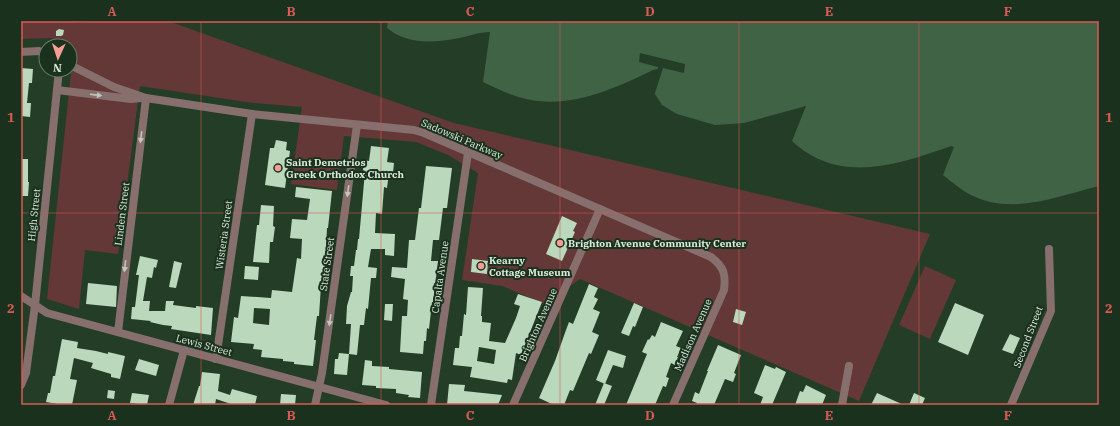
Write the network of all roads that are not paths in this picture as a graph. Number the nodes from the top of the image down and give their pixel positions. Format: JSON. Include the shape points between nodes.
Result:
{"nodes":[{"id":1,"x":38,"y":51,"type":"edge"},
{"id":2,"x":21,"y":52,"type":"edge"},
{"id":3,"x":78,"y":69,"type":"edge"},
{"id":4,"x":58,"y":78,"type":"edge"},
{"id":5,"x":57,"y":90,"type":"junction"},
{"id":6,"x":146,"y":98,"type":"junction"},
{"id":7,"x":252,"y":114,"type":"junction"},
{"id":8,"x":357,"y":124,"type":"junction"},
{"id":9,"x":468,"y":153,"type":"junction"},
{"id":10,"x":600,"y":209,"type":"junction"},
{"id":11,"x":1049,"y":249,"type":"dead end"},
{"id":12,"x":724,"y":271,"type":"joint"},
{"id":13,"x":21,"y":296,"type":"edge"},
{"id":14,"x":35,"y":305,"type":"junction"},
{"id":15,"x":118,"y":332,"type":"junction"},
{"id":16,"x":184,"y":350,"type":"junction"},
{"id":17,"x":216,"y":359,"type":"junction"},
{"id":18,"x":849,"y":366,"type":"dead end"},
{"id":19,"x":21,"y":385,"type":"edge"},
{"id":20,"x":318,"y":386,"type":"junction"},
{"id":21,"x":169,"y":405,"type":"edge"},
{"id":22,"x":315,"y":405,"type":"edge"},
{"id":23,"x":386,"y":405,"type":"edge"},
{"id":24,"x":431,"y":405,"type":"edge"},
{"id":25,"x":513,"y":405,"type":"edge"},
{"id":26,"x":673,"y":405,"type":"edge"},
{"id":27,"x":842,"y":405,"type":"edge"},
{"id":28,"x":1011,"y":405,"type":"edge"}],
"edges":[{"from":1,"to":2,"type":"street"},
{"from":3,"to":6,"type":"street","name":"Sadowski Parkway","via":[[114,87]]},
{"from":4,"to":5,"type":"street","name":"High Street"},
{"from":5,"to":6,"type":"street","name":"Sadowski Parkway","one_way":true,"via":[[131,99]]},
{"from":5,"to":14,"type":"street","name":"High Street"},
{"from":6,"to":7,"type":"street","name":"Sadowski Parkway"},
{"from":6,"to":15,"type":"street","name":"Linden Street","one_way":true},
{"from":7,"to":8,"type":"street","name":"Sadowski Parkway"},
{"from":7,"to":17,"type":"street","name":"Wisteria Street"},
{"from":8,"to":9,"type":"street","name":"Sadowski Parkway","via":[[414,130]]},
{"from":8,"to":20,"type":"street","name":"State Street","one_way":true,"via":[[322,373]]},
{"from":9,"to":10,"type":"street","name":"Sadowski Parkway"},
{"from":9,"to":24,"type":"street","name":"Capalta Avenue"},
{"from":10,"to":12,"type":"street","name":"Sadowski Parkway","via":[[711,257]]},
{"from":10,"to":25,"type":"street","name":"Brighton Avenue"},
{"from":11,"to":28,"type":"street","name":"Second Street","via":[[1051,311]]},
{"from":12,"to":26,"type":"street","name":"Madison Avenue","via":[[724,290]]},
{"from":13,"to":14,"type":"street","name":"Lewis Street"},
{"from":14,"to":15,"type":"street","name":"Lewis Street","via":[[47,313]]},
{"from":14,"to":19,"type":"street","name":"High Street","via":[[26,374]]},
{"from":15,"to":16,"type":"street","name":"Lewis Street"},
{"from":16,"to":17,"type":"street","name":"Lewis Street"},
{"from":16,"to":21,"type":"street"},
{"from":17,"to":20,"type":"street","name":"Lewis Street"},
{"from":18,"to":27,"type":"street"},
{"from":20,"to":22,"type":"street","name":"State Street"},
{"from":20,"to":23,"type":"street","name":"Lewis Street"}]}
